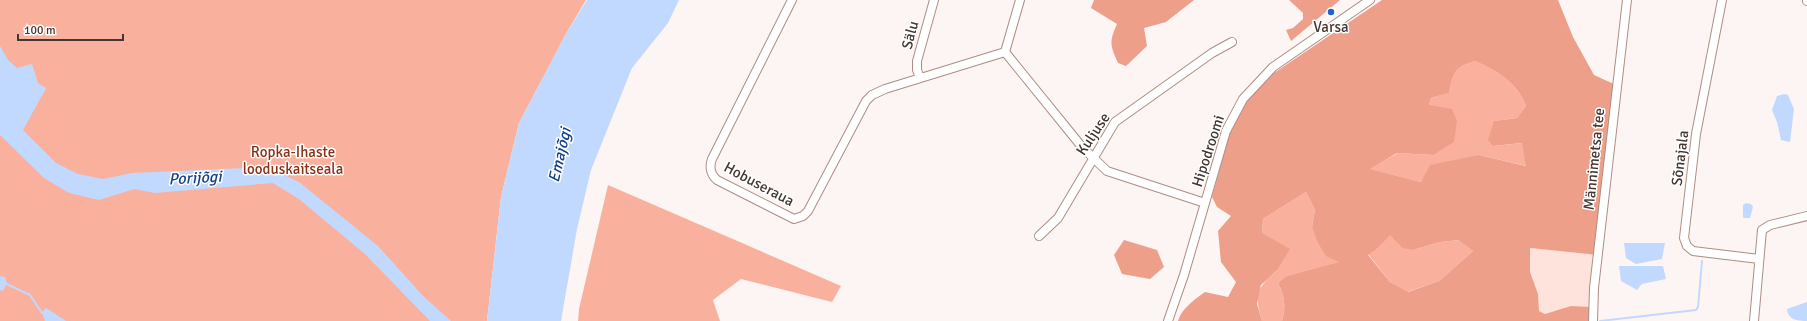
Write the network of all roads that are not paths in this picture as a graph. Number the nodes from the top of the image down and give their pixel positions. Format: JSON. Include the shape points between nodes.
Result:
{"nodes":[{"id":1,"x":792,"y":0,"type":"edge"},
{"id":2,"x":934,"y":0,"type":"edge"},
{"id":3,"x":1020,"y":0,"type":"edge"},
{"id":4,"x":1370,"y":0,"type":"edge"},
{"id":5,"x":1627,"y":0,"type":"edge"},
{"id":6,"x":1722,"y":0,"type":"edge"},
{"id":7,"x":1232,"y":42,"type":"dead end"},
{"id":8,"x":1005,"y":52,"type":"junction"},
{"id":9,"x":920,"y":78,"type":"junction"},
{"id":10,"x":1093,"y":158,"type":"junction"},
{"id":11,"x":1205,"y":203,"type":"junction"},
{"id":12,"x":1807,"y":216,"type":"edge"},
{"id":13,"x":1039,"y":236,"type":"dead end"},
{"id":14,"x":1759,"y":258,"type":"junction"},
{"id":15,"x":1168,"y":321,"type":"edge"},
{"id":16,"x":1593,"y":321,"type":"edge"},
{"id":17,"x":1754,"y":321,"type":"edge"}],
"edges":[{"from":1,"to":9,"type":"street","name":"Hobuseraua","via":[[712,159],[711,170],[717,180],[789,217],[802,216],[811,206],[866,101],[876,92]]},
{"from":2,"to":9,"type":"street","name":"Sälu","via":[[918,61],[917,70]]},
{"from":3,"to":8,"type":"street"},
{"from":4,"to":11,"type":"street","name":"Hipodroomi","via":[[1273,68],[1242,99],[1226,131]]},
{"from":5,"to":16,"type":"street","name":"Männimetsa tee"},
{"from":6,"to":14,"type":"street","name":"Sõnajala","via":[[1696,134],[1684,238],[1687,246],[1693,251]]},
{"from":7,"to":10,"type":"street","name":"Kuljuse","via":[[1212,53],[1115,122]]},
{"from":8,"to":9,"type":"street","name":"Hobuseraua"},
{"from":8,"to":10,"type":"street"},
{"from":10,"to":11,"type":"street","via":[[1107,171]]},
{"from":10,"to":13,"type":"street","name":"Kuljuse","via":[[1058,218]]},
{"from":11,"to":15,"type":"street","name":"Hipodroomi"},
{"from":12,"to":14,"type":"street","via":[[1770,225],[1762,230]]},
{"from":14,"to":17,"type":"street"}]}
